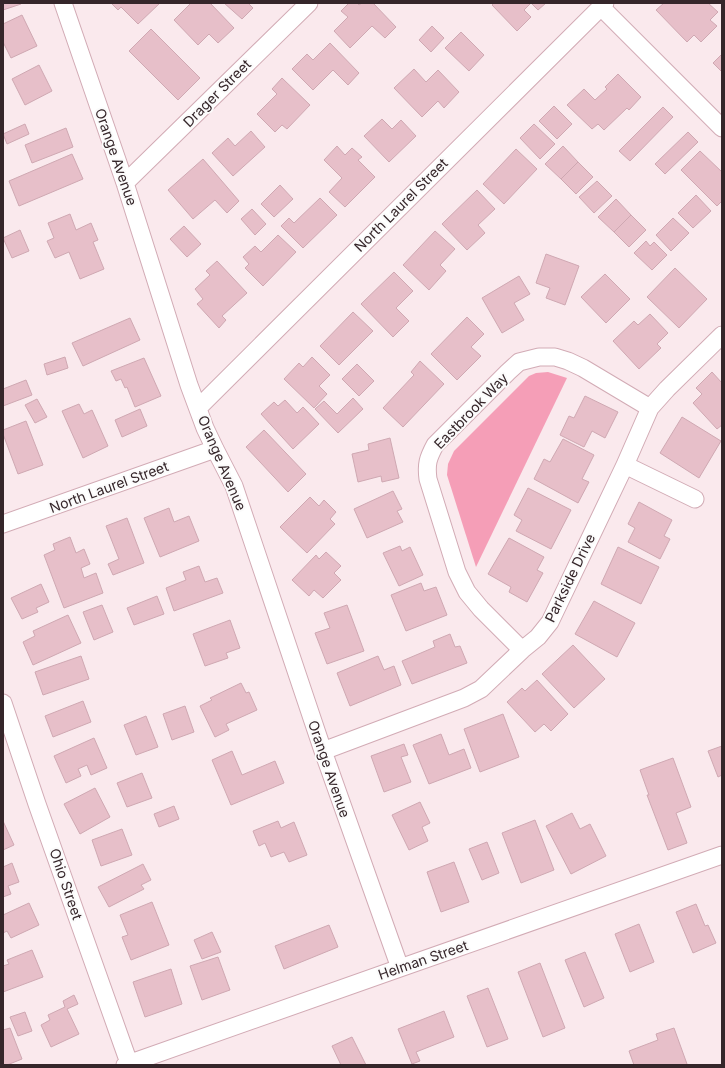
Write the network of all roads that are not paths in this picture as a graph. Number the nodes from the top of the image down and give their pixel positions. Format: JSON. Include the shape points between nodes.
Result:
{"nodes":[{"id":1,"x":63,"y":3,"type":"edge"},
{"id":2,"x":309,"y":3,"type":"edge"},
{"id":3,"x":603,"y":5,"type":"edge"},
{"id":4,"x":722,"y":128,"type":"edge"},
{"id":5,"x":125,"y":183,"type":"junction"},
{"id":6,"x":722,"y":335,"type":"edge"},
{"id":7,"x":198,"y":408,"type":"junction"},
{"id":8,"x":650,"y":408,"type":"junction"},
{"id":9,"x":215,"y":449,"type":"junction"},
{"id":10,"x":625,"y":465,"type":"junction"},
{"id":11,"x":695,"y":499,"type":"dead end"},
{"id":12,"x":3,"y":524,"type":"edge"},
{"id":13,"x":522,"y":650,"type":"junction"},
{"id":14,"x":3,"y":704,"type":"edge"},
{"id":15,"x":323,"y":751,"type":"junction"},
{"id":16,"x":722,"y":856,"type":"edge"},
{"id":17,"x":400,"y":968,"type":"junction"},
{"id":18,"x":127,"y":1064,"type":"edge"}],
"edges":[{"from":1,"to":5,"type":"street","name":"Orange Avenue"},
{"from":2,"to":5,"type":"street","name":"Drager Street"},
{"from":3,"to":4,"type":"street"},
{"from":3,"to":7,"type":"street","name":"North Laurel Street"},
{"from":5,"to":7,"type":"street","name":"Orange Avenue"},
{"from":6,"to":8,"type":"street","name":"Parkside Drive"},
{"from":7,"to":9,"type":"street","name":"Orange Avenue"},
{"from":8,"to":10,"type":"street","name":"Parkside Drive"},
{"from":8,"to":13,"type":"street","name":"Eastbrook Way","via":[[583,368],[555,357],[539,356],[519,362],[434,445],[427,468],[428,479],[457,572],[467,592],[481,609]]},
{"from":9,"to":12,"type":"street","name":"North Laurel Street"},
{"from":9,"to":15,"type":"street","name":"Orange Avenue","via":[[234,486]]},
{"from":10,"to":11,"type":"street"},
{"from":10,"to":13,"type":"street","name":"Parkside Drive","via":[[550,622],[538,638]]},
{"from":13,"to":15,"type":"street","name":"Parkside Drive","via":[[481,689],[464,698]]},
{"from":14,"to":18,"type":"street","name":"Ohio Street"},
{"from":15,"to":17,"type":"street","name":"Orange Avenue"},
{"from":16,"to":17,"type":"street","name":"Helman Street"},
{"from":17,"to":18,"type":"street","name":"Helman Street"}]}
